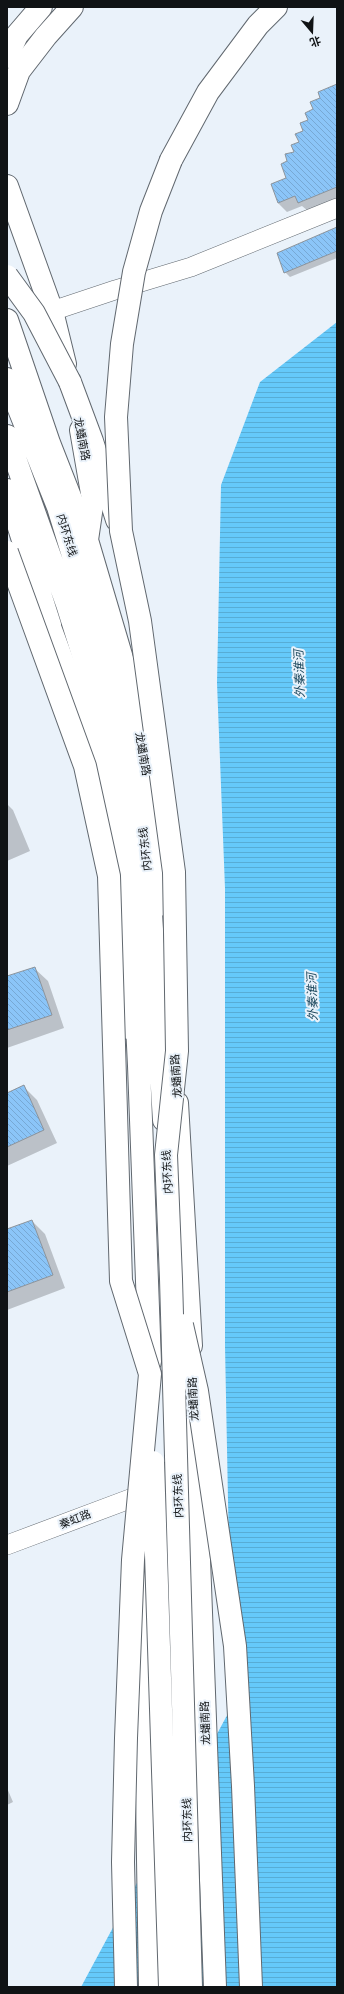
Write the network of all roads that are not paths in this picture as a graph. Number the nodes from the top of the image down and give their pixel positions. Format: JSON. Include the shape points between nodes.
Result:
{"nodes":[{"id":1,"x":41,"y":7,"type":"edge"},
{"id":2,"x":72,"y":7,"type":"edge"},
{"id":3,"x":276,"y":7,"type":"edge"},
{"id":4,"x":7,"y":57,"type":"edge"},
{"id":5,"x":7,"y":104,"type":"edge"},
{"id":6,"x":7,"y":186,"type":"edge"},
{"id":7,"x":337,"y":208,"type":"edge"},
{"id":8,"x":7,"y":276,"type":"edge"},
{"id":9,"x":52,"y":312,"type":"junction"},
{"id":10,"x":7,"y":320,"type":"edge"},
{"id":11,"x":7,"y":379,"type":"edge"},
{"id":12,"x":7,"y":436,"type":"edge"},
{"id":13,"x":7,"y":490,"type":"edge"},
{"id":14,"x":11,"y":518,"type":"edge"},
{"id":15,"x":121,"y":531,"type":"junction"},
{"id":16,"x":87,"y":540,"type":"junction"},
{"id":17,"x":7,"y":552,"type":"edge"},
{"id":18,"x":166,"y":1155,"type":"junction"},
{"id":19,"x":171,"y":1279,"type":"junction"},
{"id":20,"x":150,"y":1374,"type":"junction"},
{"id":21,"x":197,"y":1491,"type":"junction"},
{"id":22,"x":143,"y":1494,"type":"junction"},
{"id":23,"x":7,"y":1545,"type":"edge"},
{"id":24,"x":126,"y":1987,"type":"edge"},
{"id":25,"x":150,"y":1987,"type":"edge"},
{"id":26,"x":170,"y":1987,"type":"edge"},
{"id":27,"x":191,"y":1987,"type":"edge"},
{"id":28,"x":215,"y":1987,"type":"edge"},
{"id":29,"x":251,"y":1987,"type":"edge"}],
"edges":[{"from":1,"to":4,"type":"main road","via":[[17,35]]},
{"from":2,"to":5,"type":"main road","via":[[19,71]]},
{"from":3,"to":15,"type":"main road","bridge":true,"via":[[258,25],[208,92],[171,160],[150,211],[134,272],[122,344],[116,417]]},
{"from":6,"to":9,"type":"main road","name":"龙蟠南路"},
{"from":7,"to":9,"type":"street","via":[[191,266]]},
{"from":8,"to":15,"type":"main road","bridge":true,"via":[[34,313],[70,382],[92,440]]},
{"from":9,"to":16,"type":"main road","name":"龙蟠南路","via":[[81,430],[93,499]]},
{"from":10,"to":16,"type":"main road"},
{"from":11,"to":18,"type":"main road","name":"内环东线","bridge":true,"via":[[60,514],[120,706],[141,803],[150,897]]},
{"from":12,"to":20,"type":"main road","name":"内环东线","bridge":true,"via":[[67,604],[90,677],[111,750],[128,840]]},
{"from":13,"to":14,"type":"main road"},
{"from":14,"to":22,"type":"main road","via":[[88,730],[111,823],[119,958],[130,1038]]},
{"from":15,"to":18,"type":"main road","bridge":true,"via":[[140,621],[174,872],[177,1051]]},
{"from":16,"to":21,"type":"main road","name":"龙蟠南路","via":[[134,699],[162,862],[185,1215]]},
{"from":17,"to":20,"type":"main road","bridge":true,"via":[[85,766],[109,876],[121,1281]]},
{"from":18,"to":19,"type":"main road","name":"内环东线","bridge":true},
{"from":19,"to":27,"type":"main road","name":"内环东线","bridge":true},
{"from":19,"to":29,"type":"main road","bridge":true,"via":[[197,1391],[235,1646],[244,1786]]},
{"from":20,"to":24,"type":"main road","bridge":true,"via":[[133,1560],[126,1723],[123,1862]]},
{"from":20,"to":26,"type":"main road","name":"内环东线","bridge":true},
{"from":21,"to":22,"type":"main road"},
{"from":21,"to":28,"type":"main road","name":"龙蟠南路"},
{"from":22,"to":23,"type":"street","name":"秦虹路"},
{"from":22,"to":25,"type":"main road"}]}
